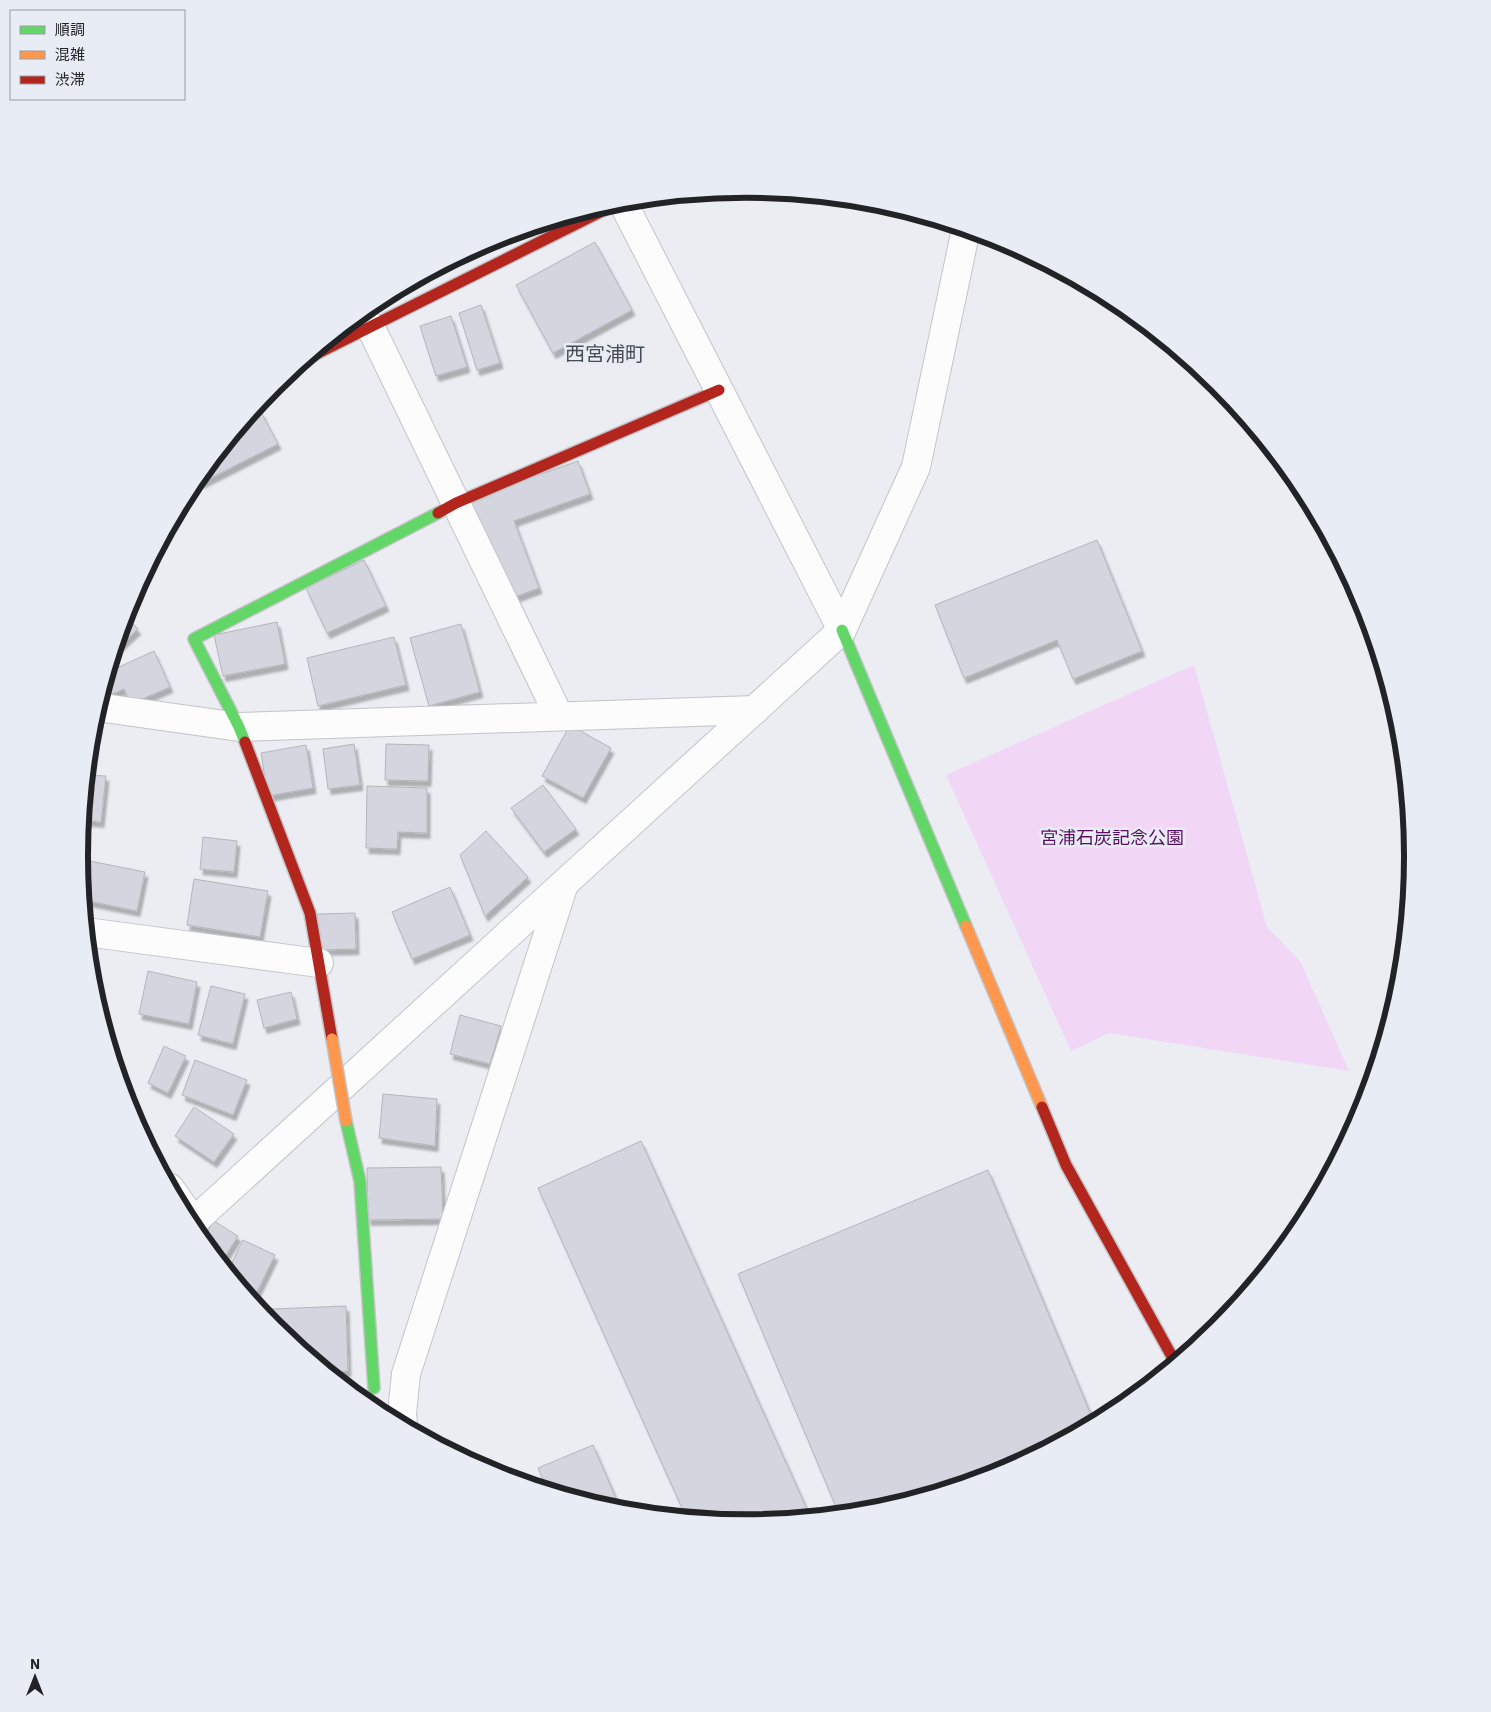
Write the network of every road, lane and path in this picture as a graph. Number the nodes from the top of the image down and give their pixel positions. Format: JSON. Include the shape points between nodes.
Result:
{"nodes":[{"id":1,"x":625,"y":210,"type":"edge"},
{"id":2,"x":592,"y":216,"type":"edge"},
{"id":3,"x":965,"y":236,"type":"edge"},
{"id":4,"x":370,"y":326,"type":"junction"},
{"id":5,"x":331,"y":346,"type":"edge"},
{"id":6,"x":719,"y":390,"type":"junction"},
{"id":7,"x":456,"y":504,"type":"junction"},
{"id":8,"x":842,"y":630,"type":"junction"},
{"id":9,"x":105,"y":709,"type":"edge"},
{"id":10,"x":755,"y":710,"type":"junction"},
{"id":11,"x":559,"y":716,"type":"junction"},
{"id":12,"x":239,"y":727,"type":"junction"},
{"id":13,"x":564,"y":885,"type":"junction"},
{"id":14,"x":92,"y":933,"type":"edge"},
{"id":15,"x":319,"y":963,"type":"junction"},
{"id":16,"x":196,"y":1219,"type":"edge"},
{"id":17,"x":1172,"y":1357,"type":"edge"},
{"id":18,"x":374,"y":1388,"type":"dead end"},
{"id":19,"x":402,"y":1417,"type":"edge"}],
"edges":[{"from":1,"to":6,"type":"street"},
{"from":2,"to":4,"type":"street"},
{"from":3,"to":8,"type":"street","via":[[916,467]]},
{"from":4,"to":5,"type":"street"},
{"from":4,"to":7,"type":"street"},
{"from":6,"to":7,"type":"street"},
{"from":6,"to":8,"type":"street"},
{"from":7,"to":11,"type":"street"},
{"from":7,"to":12,"type":"street","via":[[194,639]]},
{"from":8,"to":10,"type":"street"},
{"from":8,"to":17,"type":"street","via":[[1066,1166]]},
{"from":9,"to":12,"type":"street"},
{"from":10,"to":11,"type":"street"},
{"from":10,"to":13,"type":"street"},
{"from":11,"to":12,"type":"street"},
{"from":12,"to":15,"type":"street","via":[[310,913]]},
{"from":13,"to":16,"type":"street"},
{"from":13,"to":19,"type":"street","via":[[406,1374]]},
{"from":14,"to":15,"type":"street"},
{"from":15,"to":18,"type":"street","bridge":true,"via":[[346,1121],[360,1182]]}]}
